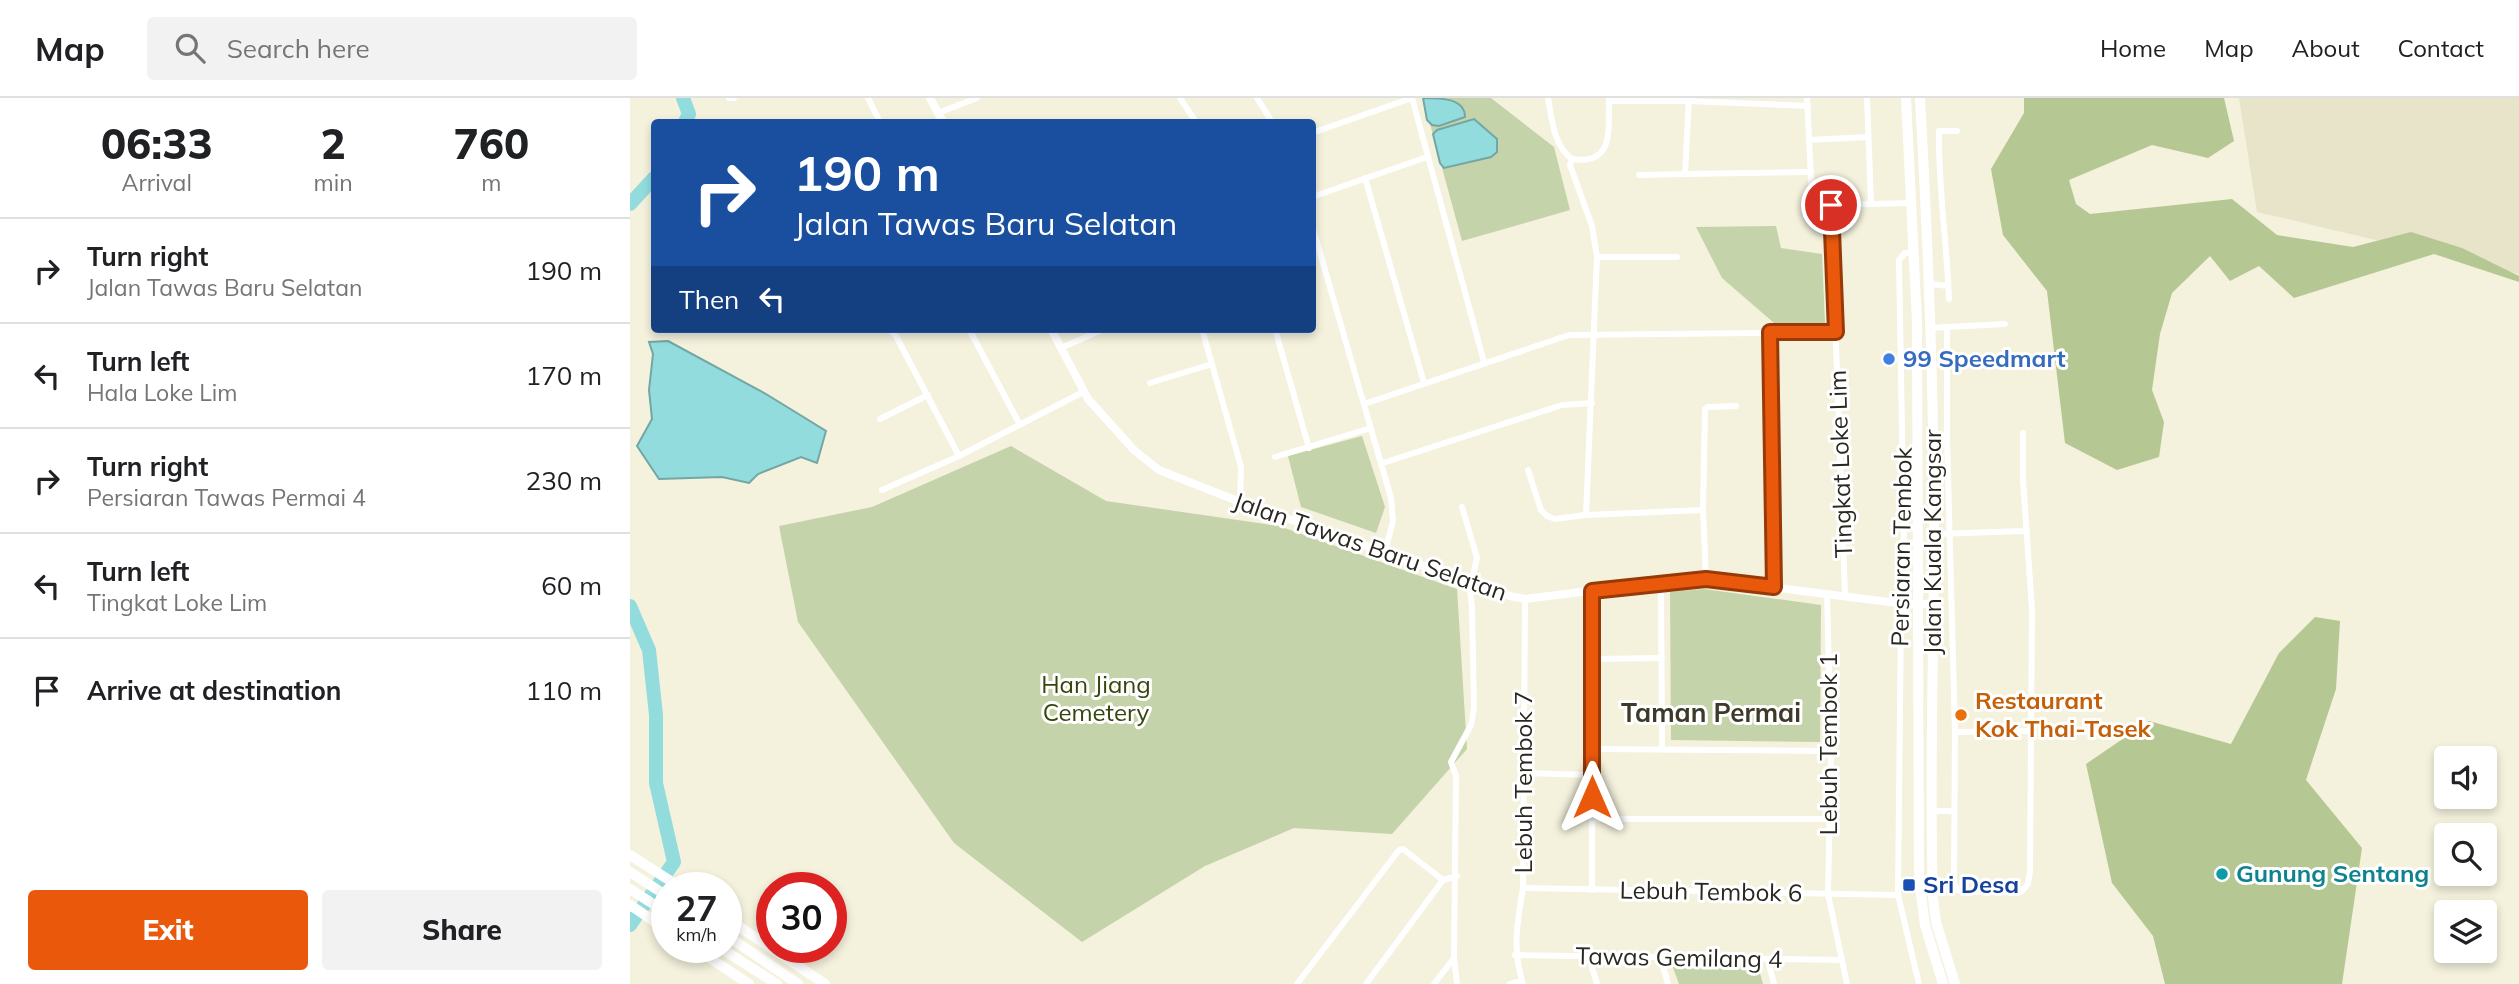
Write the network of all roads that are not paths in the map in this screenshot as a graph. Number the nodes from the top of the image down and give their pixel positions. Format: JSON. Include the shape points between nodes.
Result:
{"nodes":[{"id":1,"x":867,"y":98,"type":"edge"},
{"id":2,"x":930,"y":98,"type":"edge"},
{"id":3,"x":977,"y":98,"type":"edge"},
{"id":4,"x":1180,"y":98,"type":"edge"},
{"id":5,"x":1257,"y":98,"type":"edge"},
{"id":6,"x":1412,"y":98,"type":"edge"},
{"id":7,"x":1548,"y":98,"type":"edge"},
{"id":8,"x":1867,"y":98,"type":"edge"},
{"id":9,"x":1906,"y":98,"type":"edge"},
{"id":10,"x":1920,"y":98,"type":"edge"},
{"id":11,"x":1688,"y":99,"type":"edge"},
{"id":12,"x":1609,"y":100,"type":"edge"},
{"id":13,"x":1808,"y":102,"type":"edge"},
{"id":14,"x":938,"y":113,"type":"junction"},
{"id":15,"x":878,"y":119,"type":"edge"},
{"id":16,"x":941,"y":119,"type":"edge"},
{"id":17,"x":1194,"y":119,"type":"edge"},
{"id":18,"x":1270,"y":119,"type":"edge"},
{"id":19,"x":1957,"y":131,"type":"dead end"},
{"id":20,"x":1316,"y":132,"type":"edge"},
{"id":21,"x":1868,"y":137,"type":"junction"},
{"id":22,"x":1809,"y":140,"type":"junction"},
{"id":23,"x":1427,"y":157,"type":"junction"},
{"id":24,"x":1924,"y":162,"type":"junction"},
{"id":25,"x":1938,"y":162,"type":"junction"},
{"id":26,"x":1571,"y":163,"type":"junction"},
{"id":27,"x":1810,"y":172,"type":"junction"},
{"id":28,"x":1685,"y":174,"type":"junction"},
{"id":29,"x":1639,"y":175,"type":"dead end"},
{"id":30,"x":1365,"y":178,"type":"junction"},
{"id":31,"x":1316,"y":196,"type":"edge"},
{"id":32,"x":1911,"y":203,"type":"junction"},
{"id":33,"x":1871,"y":204,"type":"junction"},
{"id":34,"x":1831,"y":205,"type":"junction"},
{"id":35,"x":1316,"y":238,"type":"edge"},
{"id":36,"x":1914,"y":253,"type":"junction"},
{"id":37,"x":1322,"y":257,"type":"junction"},
{"id":38,"x":1597,"y":257,"type":"junction"},
{"id":39,"x":1677,"y":257,"type":"dead end"},
{"id":40,"x":1316,"y":259,"type":"edge"},
{"id":41,"x":1930,"y":284,"type":"junction"},
{"id":42,"x":1948,"y":286,"type":"junction"},
{"id":43,"x":1949,"y":299,"type":"dead end"},
{"id":44,"x":2005,"y":324,"type":"dead end"},
{"id":45,"x":1947,"y":327,"type":"junction"},
{"id":46,"x":1932,"y":328,"type":"junction"},
{"id":47,"x":1770,"y":332,"type":"junction"},
{"id":48,"x":1836,"y":332,"type":"junction"},
{"id":49,"x":893,"y":333,"type":"edge"},
{"id":50,"x":971,"y":333,"type":"edge"},
{"id":51,"x":1053,"y":333,"type":"edge"},
{"id":52,"x":1095,"y":333,"type":"edge"},
{"id":53,"x":1203,"y":333,"type":"edge"},
{"id":54,"x":1276,"y":333,"type":"edge"},
{"id":55,"x":1595,"y":333,"type":"junction"},
{"id":56,"x":1061,"y":348,"type":"junction"},
{"id":57,"x":1484,"y":362,"type":"junction"},
{"id":58,"x":1212,"y":364,"type":"junction"},
{"id":59,"x":1150,"y":383,"type":"dead end"},
{"id":60,"x":1424,"y":383,"type":"junction"},
{"id":61,"x":1083,"y":392,"type":"junction"},
{"id":62,"x":928,"y":395,"type":"junction"},
{"id":63,"x":1592,"y":403,"type":"junction"},
{"id":64,"x":1364,"y":404,"type":"junction"},
{"id":65,"x":1736,"y":406,"type":"dead end"},
{"id":66,"x":880,"y":419,"type":"dead end"},
{"id":67,"x":1020,"y":425,"type":"junction"},
{"id":68,"x":1371,"y":428,"type":"junction"},
{"id":69,"x":2023,"y":433,"type":"dead end"},
{"id":70,"x":1309,"y":448,"type":"junction"},
{"id":71,"x":959,"y":456,"type":"junction"},
{"id":72,"x":1275,"y":457,"type":"dead end"},
{"id":73,"x":1383,"y":463,"type":"junction"},
{"id":74,"x":1528,"y":470,"type":"dead end"},
{"id":75,"x":882,"y":490,"type":"dead end"},
{"id":76,"x":1240,"y":502,"type":"junction"},
{"id":77,"x":1462,"y":507,"type":"dead end"},
{"id":78,"x":1703,"y":510,"type":"junction"},
{"id":79,"x":1586,"y":515,"type":"junction"},
{"id":80,"x":2026,"y":531,"type":"junction"},
{"id":81,"x":1950,"y":533,"type":"junction"},
{"id":82,"x":1934,"y":534,"type":"junction"},
{"id":83,"x":1385,"y":551,"type":"junction"},
{"id":84,"x":1706,"y":579,"type":"junction"},
{"id":85,"x":1470,"y":581,"type":"junction"},
{"id":86,"x":1661,"y":582,"type":"junction"},
{"id":87,"x":1774,"y":587,"type":"junction"},
{"id":88,"x":1592,"y":591,"type":"junction"},
{"id":89,"x":1828,"y":594,"type":"junction"},
{"id":90,"x":1845,"y":596,"type":"junction"},
{"id":91,"x":1525,"y":599,"type":"junction"},
{"id":92,"x":1905,"y":604,"type":"junction"},
{"id":93,"x":1916,"y":604,"type":"junction"},
{"id":94,"x":1932,"y":604,"type":"junction"},
{"id":95,"x":1662,"y":658,"type":"junction"},
{"id":96,"x":1592,"y":659,"type":"junction"},
{"id":97,"x":2031,"y":730,"type":"junction"},
{"id":98,"x":1955,"y":732,"type":"junction"},
{"id":99,"x":1592,"y":749,"type":"junction"},
{"id":100,"x":1662,"y":750,"type":"junction"},
{"id":101,"x":1831,"y":751,"type":"junction"},
{"id":102,"x":1525,"y":773,"type":"junction"},
{"id":103,"x":1592,"y":775,"type":"junction"},
{"id":104,"x":1917,"y":785,"type":"junction"},
{"id":105,"x":1933,"y":811,"type":"junction"},
{"id":106,"x":1953,"y":811,"type":"junction"},
{"id":107,"x":1592,"y":819,"type":"junction"},
{"id":108,"x":1829,"y":819,"type":"junction"},
{"id":109,"x":1917,"y":838,"type":"junction"},
{"id":110,"x":634,"y":858,"type":"edge"},
{"id":111,"x":630,"y":872,"type":"edge"},
{"id":112,"x":656,"y":872,"type":"edge"},
{"id":113,"x":1457,"y":876,"type":"junction"},
{"id":114,"x":1443,"y":880,"type":"junction"},
{"id":115,"x":651,"y":886,"type":"edge"},
{"id":116,"x":1523,"y":888,"type":"junction"},
{"id":117,"x":630,"y":889,"type":"edge"},
{"id":118,"x":1592,"y":890,"type":"junction"},
{"id":119,"x":1828,"y":894,"type":"junction"},
{"id":120,"x":1898,"y":895,"type":"junction"},
{"id":121,"x":651,"y":903,"type":"edge"},
{"id":122,"x":630,"y":905,"type":"edge"},
{"id":123,"x":651,"y":919,"type":"edge"},
{"id":124,"x":742,"y":929,"type":"edge"},
{"id":125,"x":742,"y":946,"type":"edge"},
{"id":126,"x":1516,"y":956,"type":"junction"},
{"id":127,"x":1454,"y":957,"type":"junction"},
{"id":128,"x":1589,"y":957,"type":"junction"},
{"id":129,"x":1661,"y":959,"type":"junction"},
{"id":130,"x":1768,"y":960,"type":"junction"},
{"id":131,"x":1842,"y":960,"type":"junction"},
{"id":132,"x":742,"y":962,"type":"edge"},
{"id":133,"x":718,"y":963,"type":"edge"},
{"id":134,"x":1523,"y":982,"type":"edge"},
{"id":135,"x":750,"y":984,"type":"edge"},
{"id":136,"x":777,"y":984,"type":"edge"},
{"id":137,"x":799,"y":984,"type":"edge"},
{"id":138,"x":825,"y":984,"type":"edge"},
{"id":139,"x":1297,"y":984,"type":"edge"},
{"id":140,"x":1366,"y":984,"type":"edge"},
{"id":141,"x":1434,"y":984,"type":"edge"},
{"id":142,"x":1457,"y":984,"type":"edge"},
{"id":143,"x":1510,"y":984,"type":"edge"},
{"id":144,"x":1597,"y":984,"type":"edge"},
{"id":145,"x":1668,"y":984,"type":"edge"},
{"id":146,"x":1774,"y":984,"type":"edge"},
{"id":147,"x":1847,"y":984,"type":"edge"},
{"id":148,"x":1919,"y":984,"type":"edge"},
{"id":149,"x":1943,"y":984,"type":"edge"},
{"id":150,"x":1955,"y":984,"type":"edge"}],
"edges":[{"from":1,"to":15,"type":"street"},
{"from":2,"to":14,"type":"street"},
{"from":3,"to":14,"type":"street"},
{"from":4,"to":17,"type":"street"},
{"from":5,"to":18,"type":"street"},
{"from":6,"to":20,"type":"street"},
{"from":6,"to":23,"type":"street"},
{"from":7,"to":26,"type":"street","via":[[1558,142]]},
{"from":8,"to":21,"type":"street"},
{"from":9,"to":32,"type":"main road","name":"Jalan Kuala Kangsar"},
{"from":10,"to":24,"type":"main road","name":"Jalan Kuala Kangsar"},
{"from":11,"to":12,"type":"street"},
{"from":11,"to":13,"type":"street"},
{"from":11,"to":28,"type":"street"},
{"from":12,"to":26,"type":"street","via":[[1603,152]]},
{"from":13,"to":22,"type":"street"},
{"from":14,"to":16,"type":"street"},
{"from":19,"to":25,"type":"street","via":[[1939,131]]},
{"from":21,"to":22,"type":"street"},
{"from":21,"to":33,"type":"street"},
{"from":22,"to":27,"type":"street"},
{"from":23,"to":30,"type":"street"},
{"from":23,"to":57,"type":"street"},
{"from":24,"to":25,"type":"street"},
{"from":24,"to":41,"type":"main road","name":"Jalan Kuala Kangsar"},
{"from":25,"to":42,"type":"street"},
{"from":26,"to":38,"type":"street"},
{"from":27,"to":28,"type":"street"},
{"from":27,"to":34,"type":"street","via":[[1812,197]]},
{"from":28,"to":29,"type":"street"},
{"from":30,"to":31,"type":"street"},
{"from":30,"to":60,"type":"street"},
{"from":32,"to":33,"type":"street"},
{"from":32,"to":36,"type":"main road","name":"Jalan Kuala Kangsar"},
{"from":33,"to":34,"type":"street"},
{"from":34,"to":48,"type":"street","name":"Tingkat Loke Lim"},
{"from":35,"to":37,"type":"street"},
{"from":36,"to":92,"type":"street","name":"Persiaran Tembok","via":[[1905,253],[1899,260]]},
{"from":36,"to":93,"type":"main road","name":"Jalan Kuala Kangsar"},
{"from":37,"to":40,"type":"street"},
{"from":37,"to":64,"type":"street"},
{"from":38,"to":39,"type":"street"},
{"from":38,"to":55,"type":"street"},
{"from":41,"to":42,"type":"street"},
{"from":41,"to":46,"type":"main road","name":"Jalan Kuala Kangsar"},
{"from":42,"to":43,"type":"street"},
{"from":44,"to":45,"type":"street"},
{"from":45,"to":46,"type":"street"},
{"from":45,"to":81,"type":"street"},
{"from":46,"to":82,"type":"main road","name":"Jalan Kuala Kangsar"},
{"from":47,"to":48,"type":"street"},
{"from":47,"to":55,"type":"street"},
{"from":47,"to":87,"type":"street"},
{"from":48,"to":90,"type":"street","name":"Tingkat Loke Lim"},
{"from":49,"to":62,"type":"street"},
{"from":50,"to":67,"type":"street"},
{"from":51,"to":56,"type":"street","name":"Jalan Tawas Baru Selatan"},
{"from":52,"to":56,"type":"street"},
{"from":53,"to":58,"type":"street"},
{"from":54,"to":70,"type":"street"},
{"from":55,"to":57,"type":"street","via":[[1558,337]]},
{"from":55,"to":63,"type":"street"},
{"from":56,"to":61,"type":"street","name":"Jalan Tawas Baru Selatan"},
{"from":57,"to":60,"type":"street"},
{"from":58,"to":59,"type":"street"},
{"from":58,"to":76,"type":"street","via":[[1241,467]]},
{"from":60,"to":64,"type":"street"},
{"from":61,"to":67,"type":"street"},
{"from":61,"to":76,"type":"street","name":"Jalan Tawas Baru Selatan","via":[[1150,464]]},
{"from":62,"to":66,"type":"street"},
{"from":62,"to":71,"type":"street"},
{"from":63,"to":73,"type":"street","via":[[1562,405]]},
{"from":63,"to":79,"type":"street"},
{"from":64,"to":68,"type":"street"},
{"from":65,"to":78,"type":"street","via":[[1707,407],[1704,414]]},
{"from":67,"to":71,"type":"street"},
{"from":68,"to":70,"type":"street"},
{"from":68,"to":73,"type":"street"},
{"from":69,"to":80,"type":"street"},
{"from":70,"to":72,"type":"street"},
{"from":71,"to":75,"type":"street"},
{"from":73,"to":83,"type":"street","via":[[1393,509]]},
{"from":74,"to":79,"type":"street","via":[[1547,516]]},
{"from":76,"to":83,"type":"street","name":"Jalan Tawas Baru Selatan"},
{"from":77,"to":85,"type":"street","via":[[1477,558]]},
{"from":78,"to":79,"type":"street"},
{"from":78,"to":84,"type":"street"},
{"from":80,"to":81,"type":"street"},
{"from":80,"to":97,"type":"street","via":[[2032,610]]},
{"from":81,"to":82,"type":"street"},
{"from":81,"to":98,"type":"street"},
{"from":82,"to":94,"type":"main road","name":"Jalan Kuala Kangsar"},
{"from":83,"to":85,"type":"street","name":"Jalan Tawas Baru Selatan"},
{"from":84,"to":86,"type":"street","name":"Jalan Tawas Baru Selatan"},
{"from":84,"to":87,"type":"street","name":"Jalan Tawas Baru Selatan"},
{"from":85,"to":91,"type":"street","name":"Jalan Tawas Baru Selatan"},
{"from":85,"to":113,"type":"street","via":[[1474,708],[1471,725],[1451,762],[1456,776]]},
{"from":86,"to":88,"type":"street","name":"Jalan Tawas Baru Selatan"},
{"from":86,"to":95,"type":"street"},
{"from":87,"to":89,"type":"street","name":"Jalan Tawas Baru Selatan"},
{"from":88,"to":91,"type":"street","name":"Jalan Tawas Baru Selatan"},
{"from":88,"to":96,"type":"street"},
{"from":89,"to":90,"type":"street","name":"Jalan Tawas Baru Selatan"},
{"from":89,"to":101,"type":"street","name":"Lebuh Tembok 1"},
{"from":90,"to":92,"type":"street","name":"Jalan Tawas Baru Selatan"},
{"from":91,"to":102,"type":"street","name":"Lebuh Tembok 7"},
{"from":92,"to":93,"type":"street","name":"Jalan Tawas Baru Selatan"},
{"from":92,"to":120,"type":"street","name":"Persiaran Tembok","via":[[1901,616]]},
{"from":93,"to":94,"type":"street","name":"Jalan Tawas Baru Selatan"},
{"from":93,"to":104,"type":"main road","name":"Jalan Kuala Kangsar"},
{"from":94,"to":105,"type":"main road","name":"Jalan Kuala Kangsar"},
{"from":95,"to":96,"type":"street"},
{"from":95,"to":100,"type":"street"},
{"from":96,"to":99,"type":"street"},
{"from":97,"to":98,"type":"street"},
{"from":97,"to":106,"type":"street","via":[[2030,871],[2021,892],[1958,890],[1954,884]]},
{"from":98,"to":106,"type":"street"},
{"from":99,"to":100,"type":"street"},
{"from":99,"to":103,"type":"street"},
{"from":100,"to":101,"type":"street"},
{"from":101,"to":108,"type":"street","name":"Lebuh Tembok 1"},
{"from":102,"to":103,"type":"street"},
{"from":102,"to":116,"type":"street","name":"Lebuh Tembok 7"},
{"from":103,"to":107,"type":"street"},
{"from":104,"to":105,"type":"main road","via":[[1925,805]]},
{"from":104,"to":109,"type":"main road","name":"Jalan Kuala Kangsar"},
{"from":105,"to":106,"type":"street"},
{"from":105,"to":109,"type":"main road"},
{"from":105,"to":150,"type":"main road","name":"Jalan Kuala Kangsar","via":[[1936,922]]},
{"from":107,"to":108,"type":"street"},
{"from":107,"to":118,"type":"street"},
{"from":108,"to":119,"type":"street","name":"Lebuh Tembok 1"},
{"from":109,"to":149,"type":"main road","name":"Jalan Kuala Kangsar","via":[[1925,925]]},
{"from":110,"to":112,"type":"main road"},
{"from":111,"to":115,"type":"highway"},
{"from":113,"to":114,"type":"street"},
{"from":113,"to":127,"type":"street"},
{"from":114,"to":139,"type":"street","via":[[1399,850]]},
{"from":114,"to":140,"type":"street"},
{"from":116,"to":118,"type":"street","name":"Lebuh Tembok 6"},
{"from":116,"to":126,"type":"street","name":"Lebuh Tembok 7"},
{"from":117,"to":121,"type":"highway"},
{"from":118,"to":119,"type":"street","name":"Lebuh Tembok 6"},
{"from":119,"to":120,"type":"street","name":"Lebuh Tembok 6"},
{"from":119,"to":131,"type":"street","name":"Lebuh Tembok 1"},
{"from":120,"to":148,"type":"street","name":"Persiaran Tembok"},
{"from":122,"to":123,"type":"main road"},
{"from":124,"to":138,"type":"main road"},
{"from":125,"to":137,"type":"highway"},
{"from":126,"to":128,"type":"street","name":"Tawas Gemilang 4"},
{"from":126,"to":134,"type":"street","name":"Lebuh Tembok 7"},
{"from":127,"to":141,"type":"street"},
{"from":127,"to":142,"type":"street"},
{"from":128,"to":129,"type":"street","name":"Tawas Gemilang 4"},
{"from":128,"to":144,"type":"street"},
{"from":129,"to":130,"type":"street","name":"Tawas Gemilang 4"},
{"from":129,"to":145,"type":"street"},
{"from":130,"to":131,"type":"street","name":"Tawas Gemilang 4"},
{"from":130,"to":146,"type":"street"},
{"from":131,"to":147,"type":"street","name":"Lebuh Tembok 1"},
{"from":132,"to":136,"type":"highway"},
{"from":133,"to":135,"type":"main road"},
{"from":134,"to":143,"type":"street"}]}
